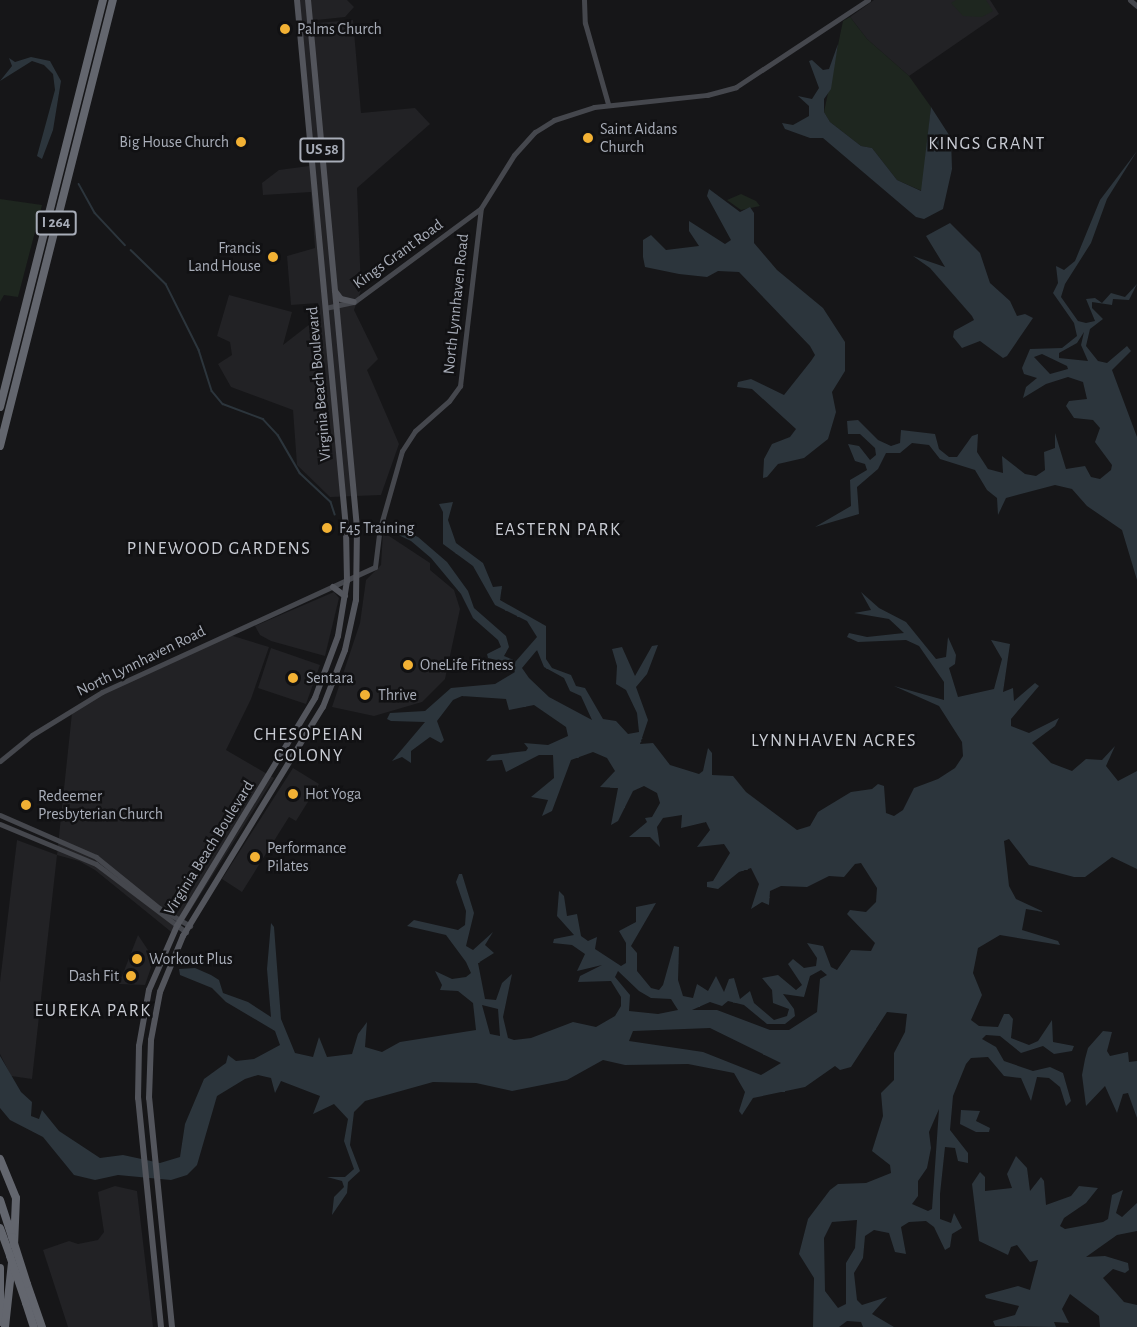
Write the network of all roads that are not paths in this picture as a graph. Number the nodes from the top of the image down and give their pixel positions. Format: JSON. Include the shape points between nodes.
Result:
{"nodes":[{"id":1,"x":103,"y":0,"type":"edge"},
{"id":2,"x":113,"y":0,"type":"edge"},
{"id":3,"x":297,"y":0,"type":"edge"},
{"id":4,"x":308,"y":0,"type":"edge"},
{"id":5,"x":584,"y":0,"type":"edge"},
{"id":6,"x":868,"y":0,"type":"edge"},
{"id":7,"x":1130,"y":0,"type":"edge"},
{"id":8,"x":1137,"y":6,"type":"edge"},
{"id":9,"x":608,"y":104,"type":"junction"},
{"id":10,"x":481,"y":208,"type":"junction"},
{"id":11,"x":335,"y":291,"type":"junction"},
{"id":12,"x":354,"y":302,"type":"junction"},
{"id":13,"x":325,"y":308,"type":"junction"},
{"id":14,"x":336,"y":308,"type":"junction"},
{"id":15,"x":0,"y":407,"type":"edge"},
{"id":16,"x":0,"y":446,"type":"edge"},
{"id":17,"x":352,"y":481,"type":"junction"},
{"id":18,"x":341,"y":482,"type":"junction"},
{"id":19,"x":358,"y":576,"type":"junction"},
{"id":20,"x":346,"y":581,"type":"junction"},
{"id":21,"x":333,"y":587,"type":"junction"},
{"id":22,"x":345,"y":596,"type":"junction"},
{"id":23,"x":0,"y":760,"type":"edge"},
{"id":24,"x":0,"y":815,"type":"edge"},
{"id":25,"x":0,"y":824,"type":"edge"},
{"id":26,"x":178,"y":923,"type":"junction"},
{"id":27,"x":188,"y":929,"type":"junction"},
{"id":28,"x":0,"y":1160,"type":"edge"},
{"id":29,"x":0,"y":1200,"type":"edge"},
{"id":30,"x":0,"y":1228,"type":"edge"},
{"id":31,"x":0,"y":1268,"type":"edge"},
{"id":32,"x":0,"y":1322,"type":"edge"},
{"id":33,"x":5,"y":1327,"type":"edge"},
{"id":34,"x":34,"y":1327,"type":"edge"},
{"id":35,"x":42,"y":1327,"type":"edge"},
{"id":36,"x":161,"y":1327,"type":"edge"},
{"id":37,"x":172,"y":1327,"type":"edge"}],
"edges":[{"from":1,"to":15,"type":"highway","number":"I 264"},
{"from":2,"to":16,"type":"highway","number":"I 264"},
{"from":3,"to":13,"type":"main road","name":"Virginia Beach Boulevard","number":"US 58"},
{"from":4,"to":11,"type":"main road","name":"Virginia Beach Boulevard","number":"US 58"},
{"from":5,"to":9,"type":"street","via":[[585,24]]},
{"from":6,"to":9,"type":"street","name":"North Lynnhaven Road","via":[[736,87],[706,95]]},
{"from":7,"to":8,"type":"street"},
{"from":9,"to":10,"type":"street","name":"North Lynnhaven Road","via":[[565,116],[535,132],[514,155]]},
{"from":10,"to":12,"type":"street","name":"Kings Grant Road"},
{"from":10,"to":19,"type":"street","name":"North Lynnhaven Road","via":[[460,386],[407,442],[387,497],[376,565]]},
{"from":11,"to":12,"type":"main road","via":[[341,299]]},
{"from":11,"to":14,"type":"main road","name":"Virginia Beach Boulevard","number":"US 58"},
{"from":12,"to":14,"type":"street","name":"Kings Grant Road"},
{"from":13,"to":14,"type":"street","name":"Kings Grant Road"},
{"from":13,"to":18,"type":"main road","name":"Virginia Beach Boulevard","number":"US 58"},
{"from":14,"to":17,"type":"main road","name":"Virginia Beach Boulevard","number":"US 58"},
{"from":17,"to":18,"type":"main road"},
{"from":17,"to":19,"type":"main road","name":"Virginia Beach Boulevard","number":"US 58"},
{"from":18,"to":20,"type":"main road","name":"Virginia Beach Boulevard","number":"US 58"},
{"from":19,"to":20,"type":"street","name":"North Lynnhaven Road"},
{"from":19,"to":27,"type":"main road","name":"Virginia Beach Boulevard","number":"US 58","via":[[350,632],[326,701]]},
{"from":20,"to":21,"type":"street","name":"North Lynnhaven Road"},
{"from":20,"to":22,"type":"main road","name":"Virginia Beach Boulevard","number":"US 58"},
{"from":21,"to":22,"type":"main road"},
{"from":21,"to":23,"type":"street","name":"North Lynnhaven Road","via":[[114,686]]},
{"from":22,"to":26,"type":"main road","name":"Virginia Beach Boulevard","number":"US 58","via":[[332,656],[313,703]]},
{"from":24,"to":26,"type":"street","via":[[96,857]]},
{"from":25,"to":26,"type":"street","via":[[96,864]]},
{"from":26,"to":27,"type":"street"},
{"from":26,"to":36,"type":"main road","name":"Virginia Beach Boulevard","number":"US 58","via":[[154,975],[141,1032],[137,1088]]},
{"from":27,"to":37,"type":"main road","name":"Virginia Beach Boulevard","number":"US 58","via":[[164,980],[153,1027],[149,1098]]},
{"from":28,"to":33,"type":"highway","via":[[15,1190],[18,1215]]},
{"from":29,"to":35,"type":"highway","bridge":true},
{"from":30,"to":34,"type":"highway","bridge":true},
{"from":31,"to":32,"type":"highway"}]}
